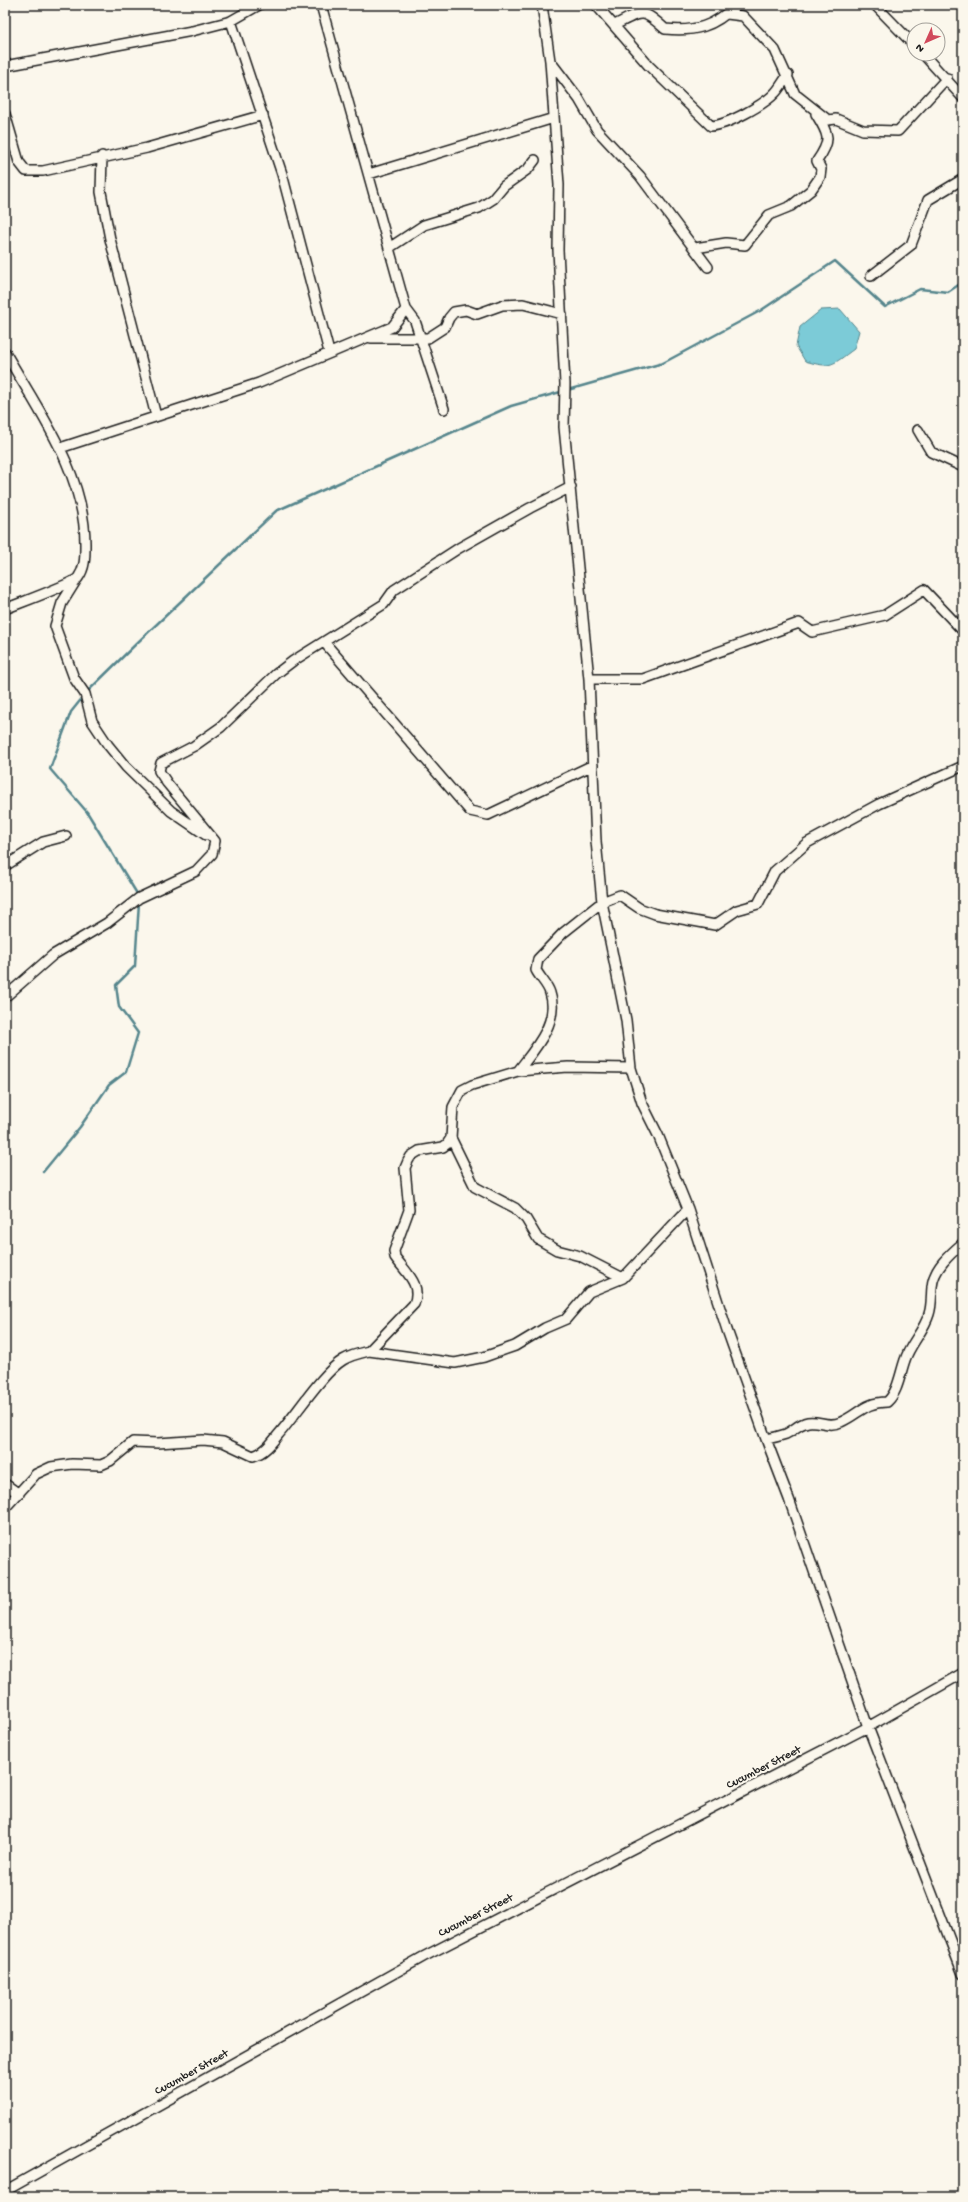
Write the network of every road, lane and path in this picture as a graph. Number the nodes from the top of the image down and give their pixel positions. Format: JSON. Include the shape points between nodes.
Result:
{"nodes":[{"id":1,"x":259,"y":5,"type":"edge"},
{"id":2,"x":321,"y":5,"type":"edge"},
{"id":3,"x":542,"y":5,"type":"edge"},
{"id":4,"x":596,"y":5,"type":"edge"},
{"id":5,"x":736,"y":5,"type":"edge"},
{"id":6,"x":875,"y":5,"type":"edge"},
{"id":7,"x":727,"y":14,"type":"junction"},
{"id":8,"x":231,"y":21,"type":"junction"},
{"id":9,"x":615,"y":25,"type":"junction"},
{"id":10,"x":906,"y":37,"type":"edge"},
{"id":11,"x":550,"y":61,"type":"junction"},
{"id":12,"x":931,"y":62,"type":"edge"},
{"id":13,"x":5,"y":66,"type":"edge"},
{"id":14,"x":788,"y":75,"type":"junction"},
{"id":15,"x":947,"y":78,"type":"junction"},
{"id":16,"x":963,"y":98,"type":"edge"},
{"id":17,"x":813,"y":110,"type":"junction"},
{"id":18,"x":5,"y":114,"type":"edge"},
{"id":19,"x":263,"y":115,"type":"junction"},
{"id":20,"x":554,"y":118,"type":"junction"},
{"id":21,"x":102,"y":156,"type":"junction"},
{"id":22,"x":535,"y":160,"type":"dead end"},
{"id":23,"x":369,"y":174,"type":"junction"},
{"id":24,"x":963,"y":179,"type":"edge"},
{"id":25,"x":389,"y":248,"type":"junction"},
{"id":26,"x":694,"y":248,"type":"junction"},
{"id":27,"x":708,"y":267,"type":"dead end"},
{"id":28,"x":871,"y":276,"type":"dead end"},
{"id":29,"x":406,"y":309,"type":"junction"},
{"id":30,"x":562,"y":314,"type":"junction"},
{"id":31,"x":420,"y":337,"type":"junction"},
{"id":32,"x":365,"y":338,"type":"junction"},
{"id":33,"x":5,"y":352,"type":"edge"},
{"id":34,"x":329,"y":352,"type":"junction"},
{"id":35,"x":444,"y":409,"type":"dead end"},
{"id":36,"x":156,"y":416,"type":"junction"},
{"id":37,"x":918,"y":430,"type":"dead end"},
{"id":38,"x":60,"y":448,"type":"junction"},
{"id":39,"x":963,"y":467,"type":"edge"},
{"id":40,"x":571,"y":487,"type":"junction"},
{"id":41,"x":77,"y":579,"type":"junction"},
{"id":42,"x":5,"y":609,"type":"edge"},
{"id":43,"x":963,"y":631,"type":"edge"},
{"id":44,"x":324,"y":642,"type":"junction"},
{"id":45,"x":589,"y":679,"type":"junction"},
{"id":46,"x":593,"y":765,"type":"junction"},
{"id":47,"x":963,"y":766,"type":"edge"},
{"id":48,"x":66,"y":836,"type":"dead end"},
{"id":49,"x":215,"y":841,"type":"junction"},
{"id":50,"x":5,"y":866,"type":"edge"},
{"id":51,"x":602,"y":902,"type":"junction"},
{"id":52,"x":5,"y":997,"type":"edge"},
{"id":53,"x":631,"y":1068,"type":"junction"},
{"id":54,"x":518,"y":1071,"type":"junction"},
{"id":55,"x":451,"y":1138,"type":"junction"},
{"id":56,"x":688,"y":1209,"type":"junction"},
{"id":57,"x":963,"y":1244,"type":"edge"},
{"id":58,"x":623,"y":1278,"type":"junction"},
{"id":59,"x":369,"y":1351,"type":"junction"},
{"id":60,"x":766,"y":1440,"type":"junction"},
{"id":61,"x":5,"y":1484,"type":"edge"},
{"id":62,"x":19,"y":1494,"type":"junction"},
{"id":63,"x":5,"y":1508,"type":"edge"},
{"id":64,"x":963,"y":1673,"type":"edge"},
{"id":65,"x":868,"y":1727,"type":"junction"},
{"id":66,"x":963,"y":1974,"type":"edge"},
{"id":67,"x":5,"y":2191,"type":"edge"}],
"edges":[{"from":1,"to":8,"type":"street"},
{"from":2,"to":23,"type":"street"},
{"from":3,"to":11,"type":"street"},
{"from":4,"to":9,"type":"street"},
{"from":5,"to":7,"type":"street"},
{"from":6,"to":10,"type":"street"},
{"from":7,"to":9,"type":"street","via":[[701,29],[665,29],[643,13],[635,14]]},
{"from":7,"to":14,"type":"street","via":[[743,16],[775,50]]},
{"from":8,"to":13,"type":"street","via":[[146,41]]},
{"from":8,"to":19,"type":"street"},
{"from":9,"to":14,"type":"street","via":[[648,66],[711,126],[721,126],[775,94]]},
{"from":11,"to":20,"type":"street"},
{"from":11,"to":26,"type":"street","via":[[579,98],[597,130],[645,182]]},
{"from":12,"to":15,"type":"street"},
{"from":14,"to":17,"type":"street","via":[[796,94]]},
{"from":15,"to":16,"type":"street"},
{"from":15,"to":17,"type":"street","via":[[898,131],[864,130],[836,119],[828,120]]},
{"from":17,"to":26,"type":"street","via":[[828,133],[826,148],[817,161],[821,169],[820,177],[811,190],[792,206],[769,215],[745,244]]},
{"from":18,"to":21,"type":"street","via":[[19,162],[26,171],[43,171]]},
{"from":19,"to":21,"type":"street","via":[[147,148]]},
{"from":19,"to":34,"type":"street","via":[[282,174]]},
{"from":20,"to":23,"type":"street"},
{"from":20,"to":30,"type":"street"},
{"from":21,"to":36,"type":"street","via":[[101,192],[110,239]]},
{"from":22,"to":25,"type":"street","via":[[528,169],[504,186],[493,199],[479,208],[424,225]]},
{"from":23,"to":25,"type":"street"},
{"from":24,"to":28,"type":"street","via":[[928,200],[911,245]]},
{"from":25,"to":29,"type":"street"},
{"from":26,"to":27,"type":"street"},
{"from":29,"to":31,"type":"street","via":[[415,321]]},
{"from":29,"to":32,"type":"street","via":[[392,327]]},
{"from":30,"to":31,"type":"street","via":[[523,304],[502,305],[478,314],[466,310],[454,312],[445,327],[437,333],[428,338]]},
{"from":30,"to":40,"type":"street","via":[[564,427]]},
{"from":31,"to":32,"type":"street"},
{"from":31,"to":35,"type":"street"},
{"from":32,"to":34,"type":"street"},
{"from":33,"to":38,"type":"street"},
{"from":34,"to":36,"type":"street","via":[[260,383]]},
{"from":36,"to":38,"type":"street"},
{"from":37,"to":39,"type":"street","via":[[931,452]]},
{"from":38,"to":41,"type":"street","via":[[78,493],[83,515],[85,564]]},
{"from":40,"to":44,"type":"street","via":[[459,548],[394,590],[384,604]]},
{"from":40,"to":45,"type":"street"},
{"from":41,"to":42,"type":"street"},
{"from":41,"to":49,"type":"street","via":[[62,603],[55,626],[74,678],[85,694],[92,721],[126,767],[171,811]]},
{"from":43,"to":45,"type":"street","via":[[924,590],[885,615],[812,632],[799,623],[643,679]]},
{"from":44,"to":46,"type":"street","via":[[470,811],[488,815]]},
{"from":44,"to":49,"type":"street","via":[[276,674],[221,727],[194,746],[161,763],[159,771],[167,783]]},
{"from":45,"to":46,"type":"street"},
{"from":46,"to":51,"type":"street"},
{"from":47,"to":51,"type":"street","via":[[879,804],[807,843],[775,870],[758,904],[737,910],[715,925],[655,914],[639,908],[620,895]]},
{"from":48,"to":50,"type":"street","via":[[43,842]]},
{"from":49,"to":52,"type":"street","via":[[212,854],[196,871],[140,898],[107,923],[53,955]]},
{"from":51,"to":53,"type":"street","via":[[626,1020]]},
{"from":51,"to":54,"type":"street","via":[[563,933],[538,959],[536,970],[550,993],[552,1010],[541,1042]]},
{"from":53,"to":54,"type":"street"},
{"from":53,"to":56,"type":"street","via":[[642,1103]]},
{"from":54,"to":55,"type":"street","via":[[462,1090],[453,1107]]},
{"from":55,"to":58,"type":"street","via":[[475,1187],[515,1208],[526,1219],[538,1239],[557,1250],[580,1256]]},
{"from":55,"to":59,"type":"street","via":[[443,1147],[420,1151],[411,1156],[406,1165],[409,1210],[394,1251],[395,1257],[416,1286],[417,1295],[414,1304]]},
{"from":56,"to":58,"type":"street"},
{"from":56,"to":60,"type":"street"},
{"from":57,"to":60,"type":"street","via":[[949,1255],[937,1272],[932,1286],[929,1316],[909,1349],[894,1396],[887,1402],[874,1402],[840,1423],[829,1425],[809,1422]]},
{"from":58,"to":59,"type":"street","via":[[589,1292],[566,1319],[544,1328],[515,1346],[484,1357],[455,1362]]},
{"from":59,"to":62,"type":"street","via":[[343,1360],[332,1369],[261,1454],[253,1456],[223,1442],[203,1440],[133,1442],[110,1461],[101,1465],[72,1464],[51,1467],[36,1474]]},
{"from":60,"to":65,"type":"street","via":[[790,1499]]},
{"from":61,"to":62,"type":"street"},
{"from":62,"to":63,"type":"street"},
{"from":64,"to":65,"type":"street","name":"Cucumber Street"},
{"from":65,"to":66,"type":"street"},
{"from":65,"to":67,"type":"street","name":"Cucumber Street","via":[[423,1957]]}]}
